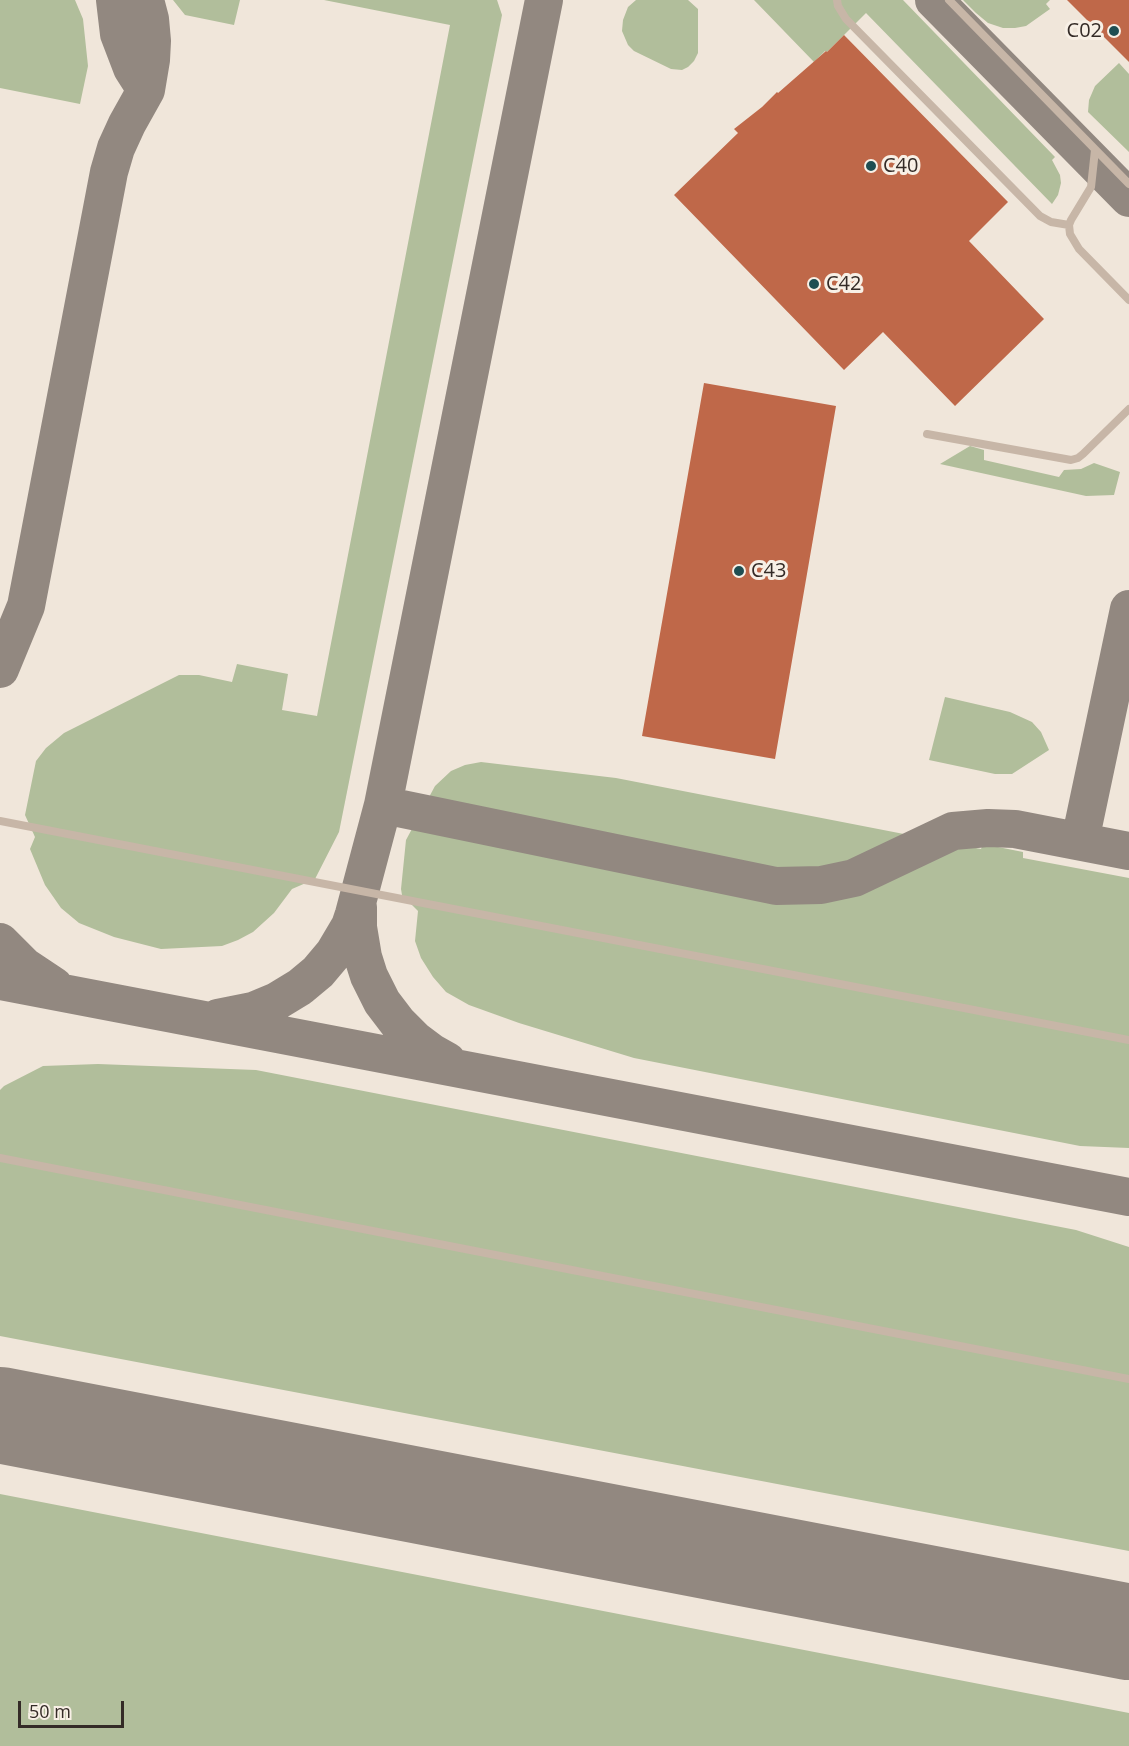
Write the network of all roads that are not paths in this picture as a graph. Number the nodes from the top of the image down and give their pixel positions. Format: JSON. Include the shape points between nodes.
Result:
{"nodes":[{"id":1,"x":837,"y":0,"type":"edge"},
{"id":2,"x":949,"y":0,"type":"edge"},
{"id":3,"x":1095,"y":150,"type":"junction"},
{"id":4,"x":1129,"y":184,"type":"edge"},
{"id":5,"x":1069,"y":225,"type":"junction"},
{"id":6,"x":1129,"y":300,"type":"edge"},
{"id":7,"x":1129,"y":409,"type":"edge"},
{"id":8,"x":927,"y":434,"type":"dead end"},
{"id":9,"x":0,"y":821,"type":"edge"},
{"id":10,"x":1129,"y":1040,"type":"edge"},
{"id":11,"x":0,"y":1158,"type":"edge"},
{"id":12,"x":1129,"y":1379,"type":"edge"}],
"edges":[{"from":1,"to":5,"type":"lane","via":[[846,19],[1040,216]]},
{"from":2,"to":3,"type":"lane"},
{"from":3,"to":4,"type":"lane"},
{"from":3,"to":5,"type":"lane","via":[[1091,187]]},
{"from":5,"to":6,"type":"lane","via":[[1076,245]]},
{"from":7,"to":8,"type":"lane","via":[[1083,454],[1071,460]]},
{"from":9,"to":10,"type":"lane"},
{"from":11,"to":12,"type":"lane"}]}
